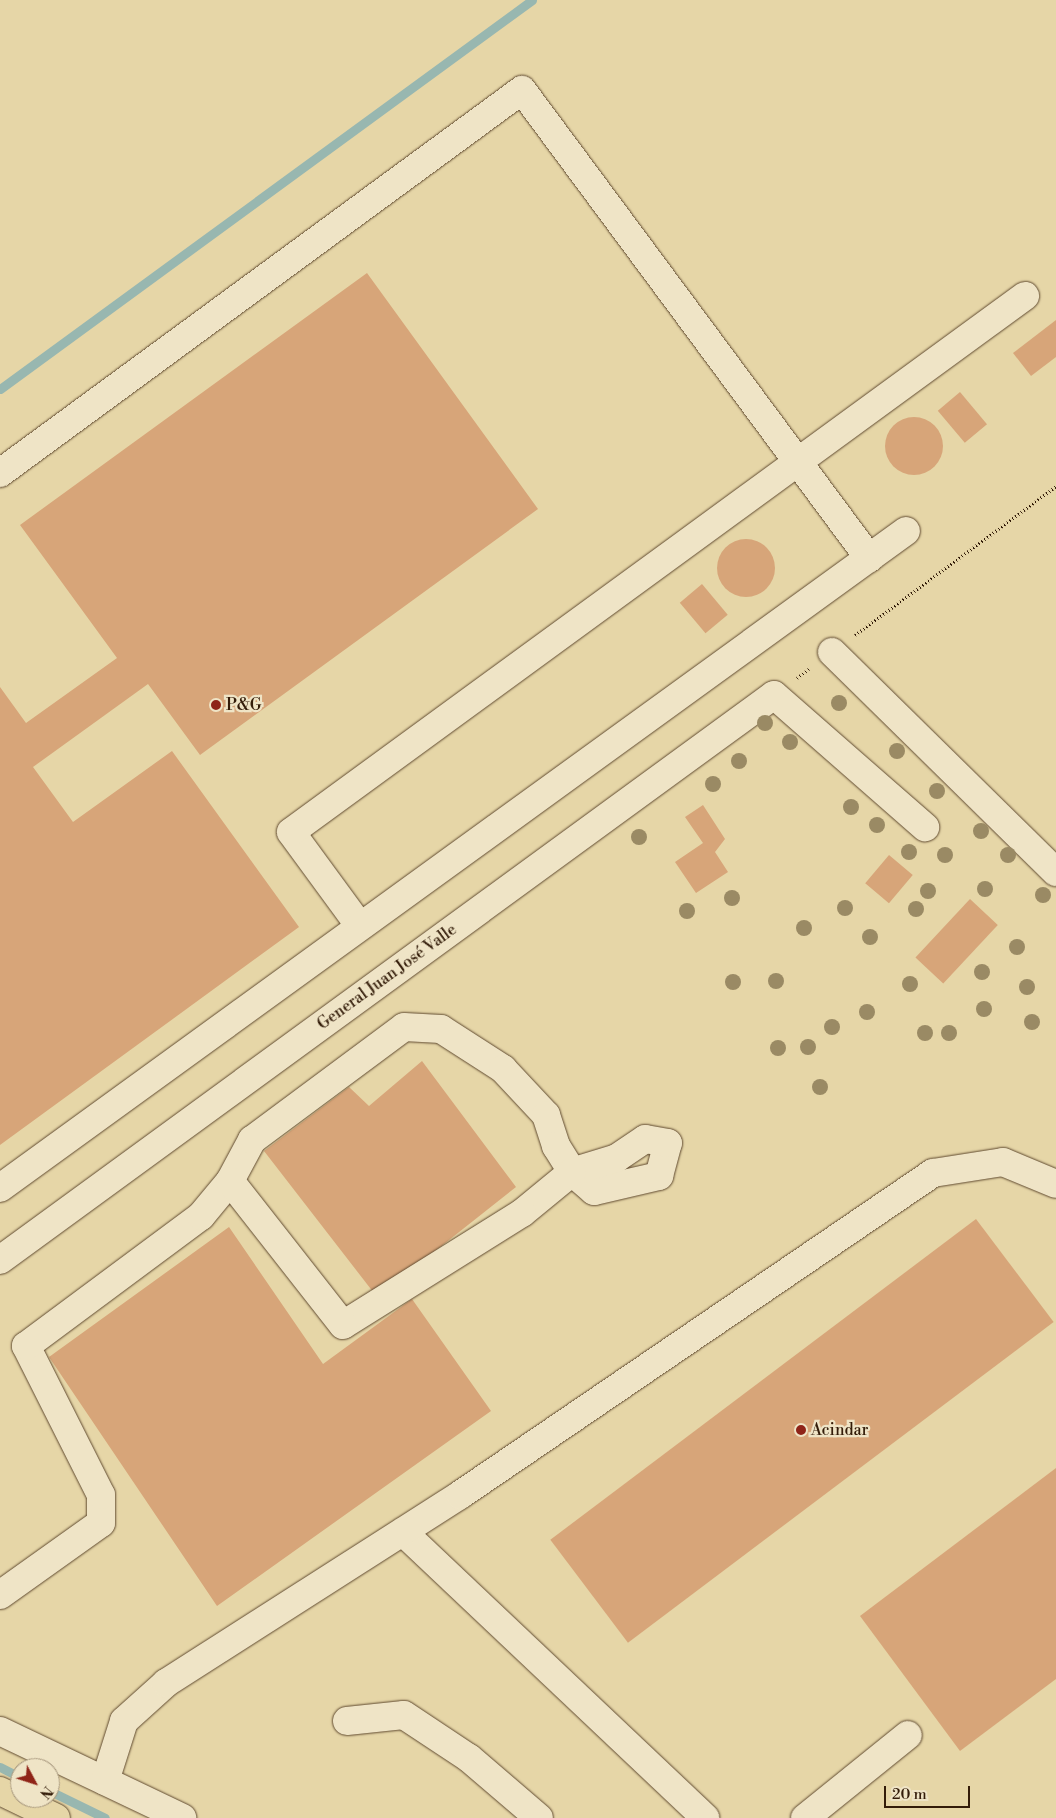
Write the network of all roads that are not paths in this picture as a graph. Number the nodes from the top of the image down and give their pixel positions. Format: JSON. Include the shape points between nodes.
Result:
{"nodes":[{"id":1,"x":1025,"y":296,"type":"dead end"},
{"id":2,"x":798,"y":462,"type":"junction"},
{"id":3,"x":0,"y":473,"type":"edge"},
{"id":4,"x":906,"y":531,"type":"dead end"},
{"id":5,"x":869,"y":558,"type":"junction"},
{"id":6,"x":832,"y":652,"type":"road end"},
{"id":7,"x":924,"y":827,"type":"dead end"},
{"id":8,"x":1056,"y":872,"type":"edge"},
{"id":9,"x":360,"y":926,"type":"junction"},
{"id":10,"x":230,"y":1181,"type":"junction"},
{"id":11,"x":1056,"y":1184,"type":"edge"},
{"id":12,"x":0,"y":1188,"type":"edge"},
{"id":13,"x":0,"y":1260,"type":"edge"},
{"id":14,"x":403,"y":1532,"type":"junction"},
{"id":15,"x":0,"y":1595,"type":"edge"},
{"id":16,"x":347,"y":1721,"type":"dead end"},
{"id":17,"x":0,"y":1731,"type":"edge"},
{"id":18,"x":908,"y":1735,"type":"dead end"},
{"id":19,"x":105,"y":1781,"type":"junction"},
{"id":20,"x":0,"y":1791,"type":"edge"},
{"id":21,"x":56,"y":1818,"type":"edge"},
{"id":22,"x":182,"y":1818,"type":"edge"},
{"id":23,"x":539,"y":1818,"type":"edge"},
{"id":24,"x":705,"y":1818,"type":"edge"},
{"id":25,"x":805,"y":1818,"type":"edge"}],
"edges":[{"from":1,"to":2,"type":"street"},
{"from":2,"to":3,"type":"street","via":[[522,90]]},
{"from":2,"to":5,"type":"street"},
{"from":2,"to":9,"type":"street","via":[[291,832]]},
{"from":4,"to":5,"type":"street"},
{"from":5,"to":9,"type":"street"},
{"from":6,"to":8,"type":"street"},
{"from":7,"to":13,"type":"street","name":"General Juan José Valle","via":[[774,695]]},
{"from":9,"to":12,"type":"street"},
{"from":10,"to":10,"type":"street","via":[[252,1140],[404,1027],[441,1029],[503,1069],[546,1115],[556,1146],[572,1172],[522,1213],[343,1325]]},
{"from":10,"to":15,"type":"street","via":[[201,1216],[26,1346],[101,1495],[101,1523]]},
{"from":11,"to":14,"type":"street","via":[[1002,1162],[932,1173]]},
{"from":14,"to":19,"type":"street","via":[[166,1683],[124,1721]]},
{"from":14,"to":24,"type":"street"},
{"from":16,"to":23,"type":"street","via":[[404,1715],[469,1758]]},
{"from":17,"to":19,"type":"street"},
{"from":18,"to":25,"type":"street"},
{"from":19,"to":22,"type":"street"},
{"from":20,"to":21,"type":"main road"}]}
